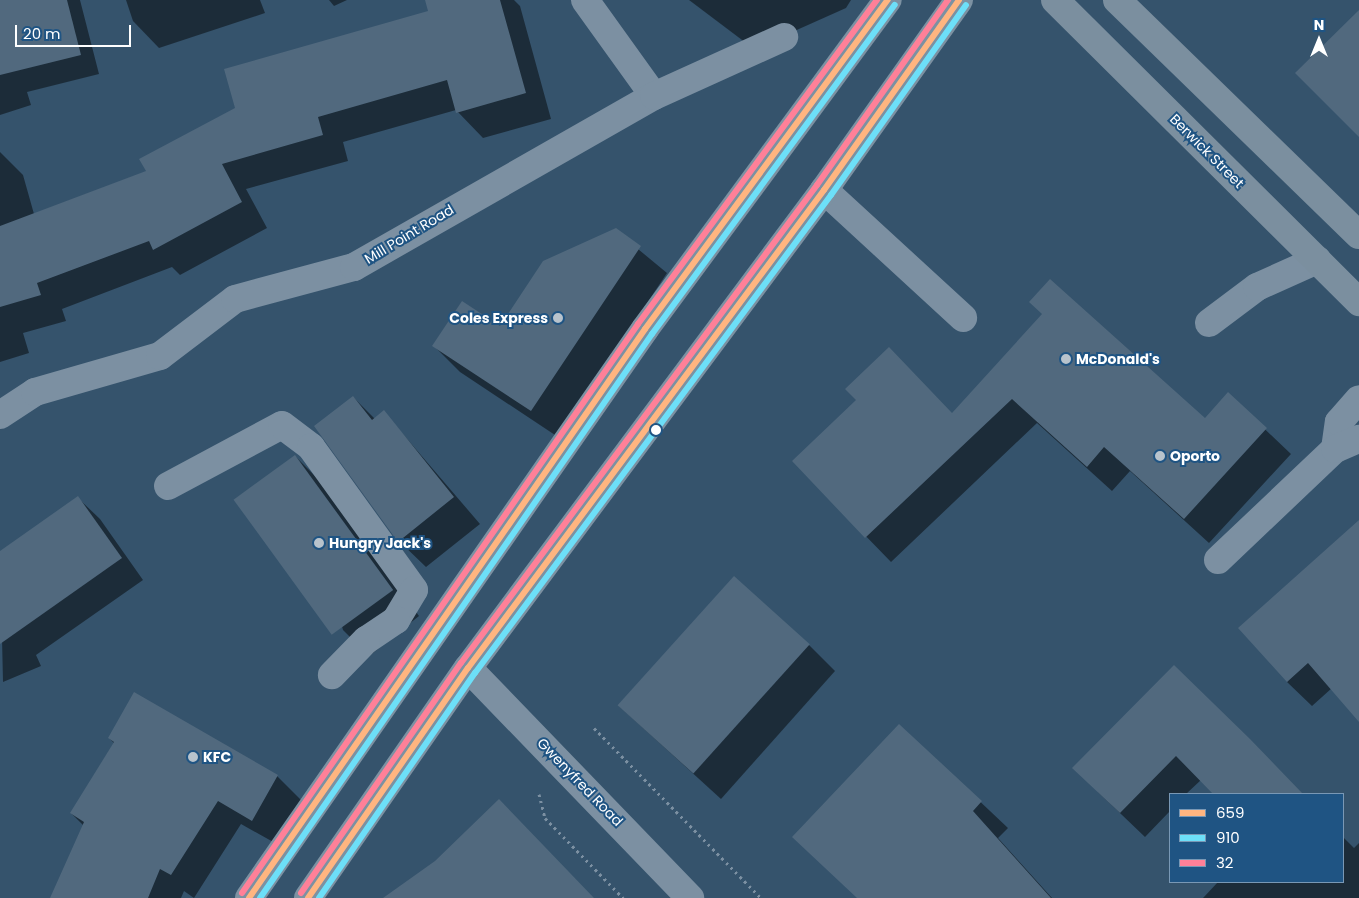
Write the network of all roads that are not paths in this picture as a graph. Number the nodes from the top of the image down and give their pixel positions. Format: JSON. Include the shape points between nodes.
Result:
{"nodes":[{"id":1,"x":585,"y":0,"type":"edge"},
{"id":2,"x":888,"y":0,"type":"edge"},
{"id":3,"x":959,"y":0,"type":"edge"},
{"id":4,"x":1055,"y":0,"type":"edge"},
{"id":5,"x":1117,"y":0,"type":"edge"},
{"id":6,"x":784,"y":37,"type":"dead end"},
{"id":7,"x":654,"y":96,"type":"junction"},
{"id":8,"x":824,"y":190,"type":"junction"},
{"id":9,"x":1359,"y":235,"type":"edge"},
{"id":10,"x":1317,"y":260,"type":"junction"},
{"id":11,"x":1359,"y":302,"type":"edge"},
{"id":12,"x":963,"y":318,"type":"dead end"},
{"id":13,"x":1210,"y":323,"type":"dead end"},
{"id":14,"x":1359,"y":399,"type":"edge"},
{"id":15,"x":0,"y":416,"type":"edge"},
{"id":16,"x":1347,"y":444,"type":"edge"},
{"id":17,"x":168,"y":486,"type":"dead end"},
{"id":18,"x":1218,"y":560,"type":"dead end"},
{"id":19,"x":468,"y":668,"type":"junction"},
{"id":20,"x":332,"y":675,"type":"dead end"},
{"id":21,"x":250,"y":898,"type":"edge"},
{"id":22,"x":308,"y":898,"type":"edge"},
{"id":23,"x":690,"y":898,"type":"edge"}],
"edges":[{"from":1,"to":7,"type":"street"},
{"from":2,"to":21,"type":"highway","via":[[645,328]]},
{"from":3,"to":8,"type":"highway"},
{"from":4,"to":10,"type":"main road","name":"Berwick Street"},
{"from":5,"to":9,"type":"main road"},
{"from":6,"to":7,"type":"street","name":"Mill Point Road"},
{"from":7,"to":15,"type":"street","name":"Mill Point Road","via":[[354,266],[235,299],[160,356],[35,392]]},
{"from":8,"to":12,"type":"street"},
{"from":8,"to":19,"type":"highway"},
{"from":10,"to":11,"type":"main road","name":"Berwick Street"},
{"from":10,"to":13,"type":"street","via":[[1257,287]]},
{"from":14,"to":16,"type":"street","via":[[1339,422]]},
{"from":16,"to":18,"type":"street"},
{"from":17,"to":20,"type":"street","via":[[282,425],[311,447],[414,590],[396,620],[366,640]]},
{"from":19,"to":22,"type":"highway"},
{"from":19,"to":23,"type":"street","name":"Gwenyfred Road"}]}
